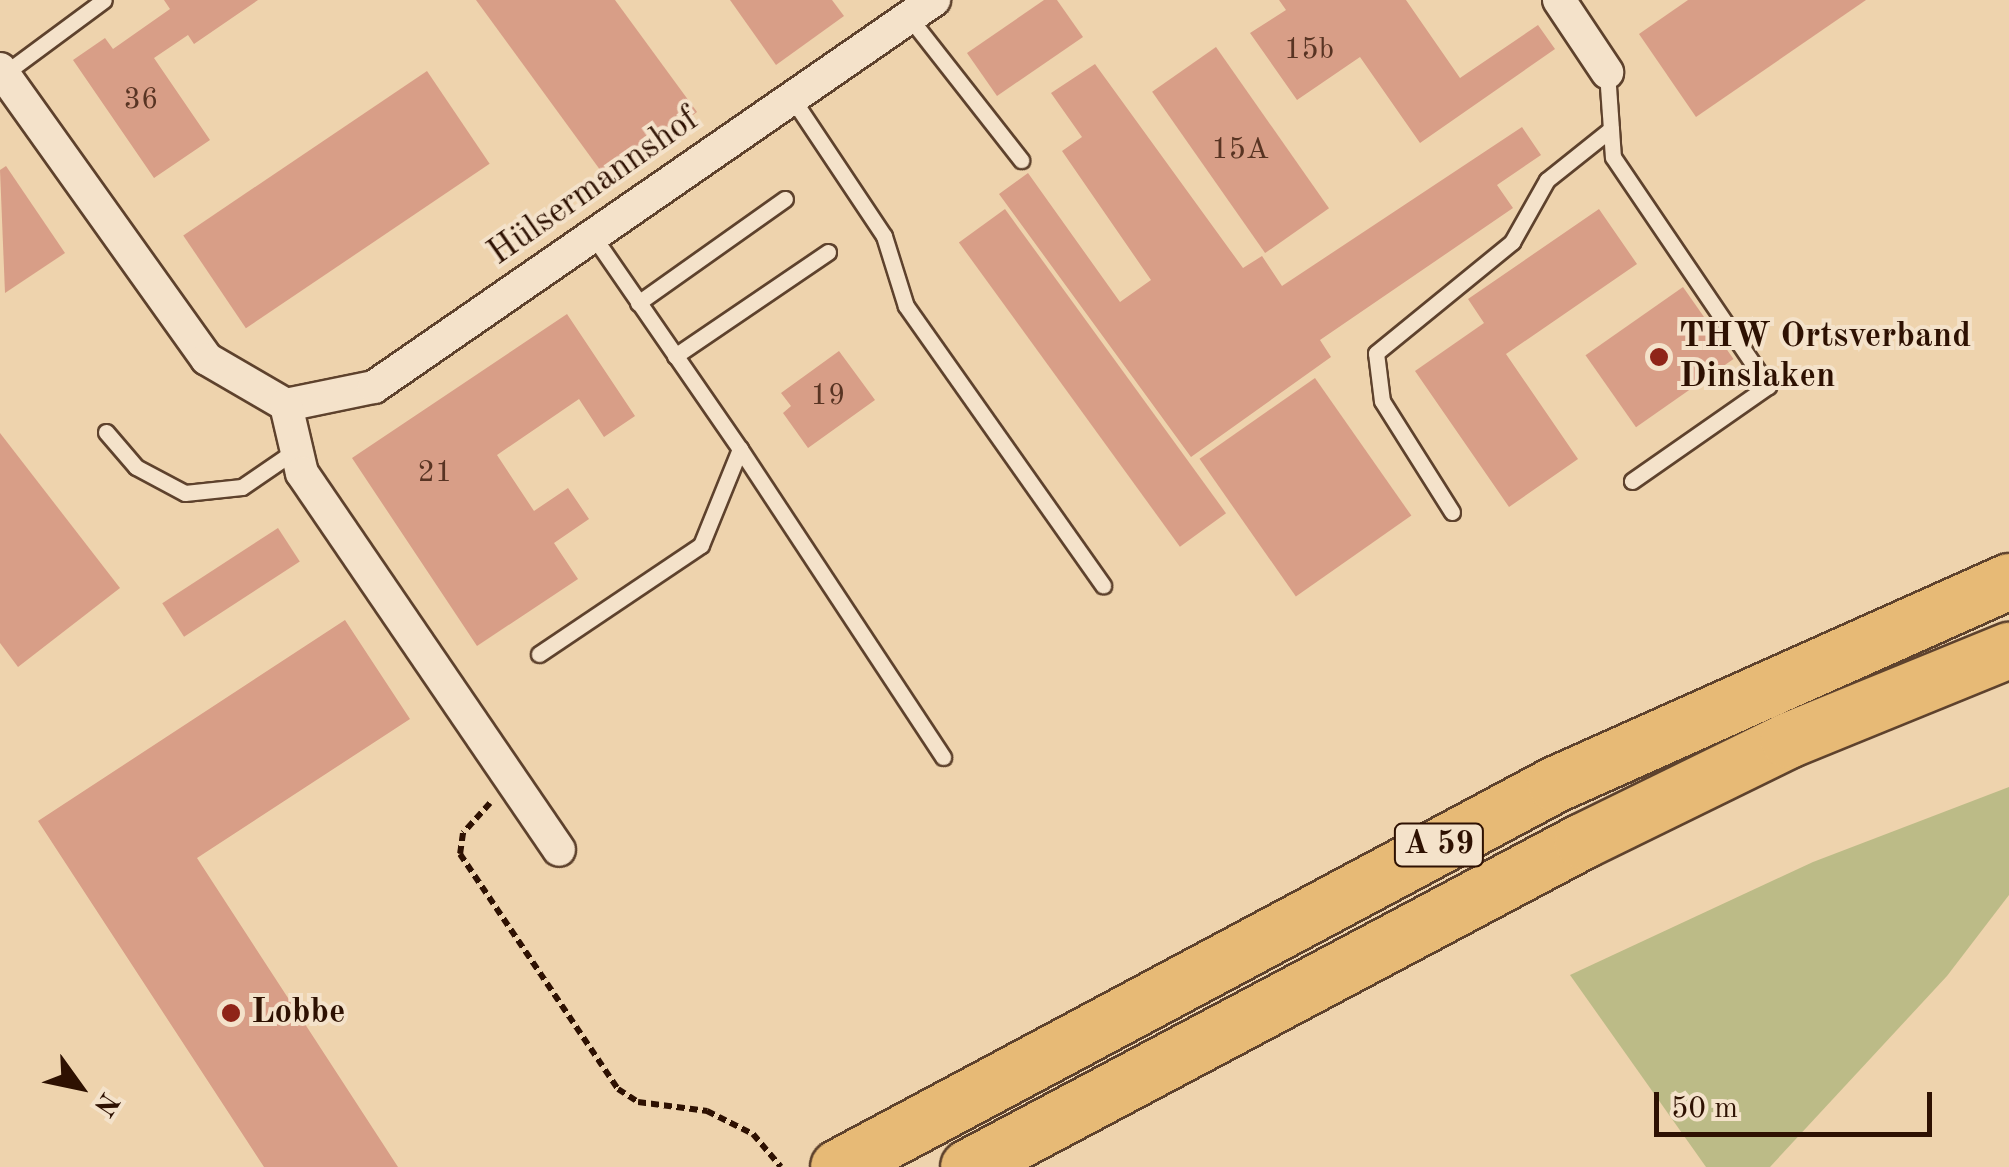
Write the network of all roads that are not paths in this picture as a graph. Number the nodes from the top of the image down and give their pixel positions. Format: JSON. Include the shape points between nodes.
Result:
{"nodes":[{"id":1,"x":104,"y":0,"type":"edge"},
{"id":2,"x":1559,"y":0,"type":"edge"},
{"id":3,"x":921,"y":9,"type":"edge"},
{"id":4,"x":2,"y":71,"type":"edge"},
{"id":5,"x":1607,"y":72,"type":"joint"},
{"id":6,"x":792,"y":98,"type":"junction"},
{"id":7,"x":1611,"y":130,"type":"junction"},
{"id":8,"x":1021,"y":160,"type":"dead end"},
{"id":9,"x":785,"y":199,"type":"dead end"},
{"id":10,"x":593,"y":236,"type":"junction"},
{"id":11,"x":828,"y":252,"type":"dead end"},
{"id":12,"x":638,"y":302,"type":"junction"},
{"id":13,"x":675,"y":356,"type":"junction"},
{"id":14,"x":286,"y":405,"type":"junction"},
{"id":15,"x":106,"y":432,"type":"dead end"},
{"id":16,"x":740,"y":449,"type":"junction"},
{"id":17,"x":296,"y":450,"type":"junction"},
{"id":18,"x":1632,"y":481,"type":"dead end"},
{"id":19,"x":1452,"y":512,"type":"dead end"},
{"id":20,"x":2009,"y":582,"type":"edge"},
{"id":21,"x":1103,"y":586,"type":"dead end"},
{"id":22,"x":2009,"y":650,"type":"edge"},
{"id":23,"x":539,"y":654,"type":"dead end"},
{"id":24,"x":943,"y":757,"type":"dead end"},
{"id":25,"x":559,"y":850,"type":"dead end"},
{"id":26,"x":838,"y":1167,"type":"edge"},
{"id":27,"x":968,"y":1167,"type":"edge"}],
"edges":[{"from":1,"to":4,"type":"lane"},
{"from":2,"to":5,"type":"street"},
{"from":3,"to":6,"type":"street","name":"Hülsermannshof"},
{"from":3,"to":8,"type":"lane"},
{"from":4,"to":14,"type":"street","via":[[207,359]]},
{"from":5,"to":7,"type":"lane"},
{"from":6,"to":10,"type":"street","name":"Hülsermannshof"},
{"from":6,"to":21,"type":"lane","via":[[884,236],[906,306]]},
{"from":7,"to":18,"type":"lane","via":[[1614,157],[1768,386]]},
{"from":7,"to":19,"type":"lane","via":[[1547,180],[1512,242],[1376,353],[1382,401]]},
{"from":9,"to":12,"type":"lane"},
{"from":10,"to":12,"type":"lane"},
{"from":10,"to":14,"type":"street","name":"Hülsermannshof","via":[[374,388]]},
{"from":11,"to":13,"type":"lane"},
{"from":12,"to":13,"type":"lane"},
{"from":13,"to":16,"type":"lane"},
{"from":14,"to":17,"type":"street"},
{"from":15,"to":17,"type":"lane","via":[[136,467],[185,493],[242,487]]},
{"from":16,"to":23,"type":"lane","via":[[702,544]]},
{"from":16,"to":24,"type":"lane"},
{"from":17,"to":25,"type":"street","via":[[302,473]]},
{"from":20,"to":26,"type":"highway","number":"A 59","via":[[1555,784]]},
{"from":22,"to":27,"type":"highway","number":"A 59","via":[[1788,740],[1582,841]]}]}
